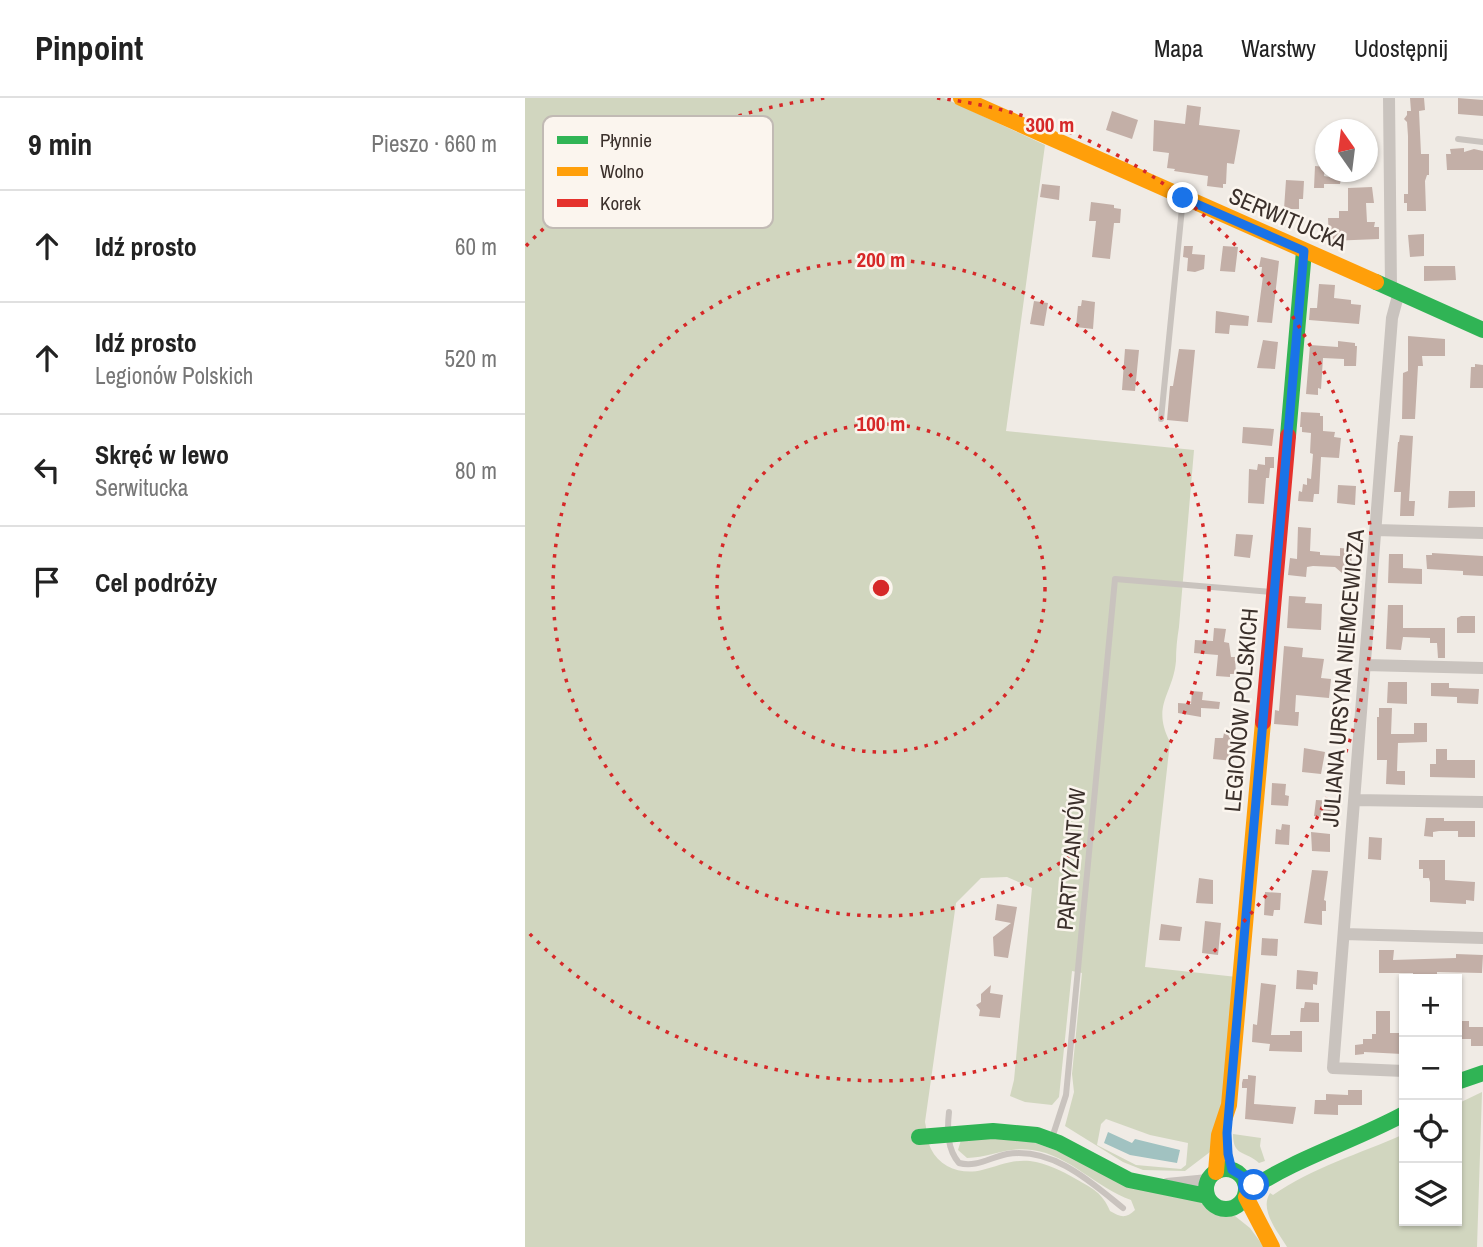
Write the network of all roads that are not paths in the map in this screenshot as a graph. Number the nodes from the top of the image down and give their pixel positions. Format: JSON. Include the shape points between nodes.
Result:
{"nodes":[{"id":1,"x":961,"y":98,"type":"edge"},
{"id":2,"x":1389,"y":98,"type":"edge"},
{"id":3,"x":1458,"y":139,"type":"dead end"},
{"id":4,"x":1483,"y":142,"type":"edge"},
{"id":5,"x":1183,"y":198,"type":"junction"},
{"id":6,"x":1304,"y":251,"type":"junction"},
{"id":7,"x":1395,"y":290,"type":"junction"},
{"id":8,"x":1483,"y":330,"type":"edge"},
{"id":9,"x":1161,"y":419,"type":"dead end"},
{"id":10,"x":1376,"y":530,"type":"junction"},
{"id":11,"x":1483,"y":533,"type":"edge"},
{"id":12,"x":1275,"y":592,"type":"junction"},
{"id":13,"x":1365,"y":665,"type":"junction"},
{"id":14,"x":1483,"y":668,"type":"edge"},
{"id":15,"x":1354,"y":800,"type":"junction"},
{"id":16,"x":1483,"y":802,"type":"edge"},
{"id":17,"x":1344,"y":934,"type":"junction"},
{"id":18,"x":1483,"y":937,"type":"edge"},
{"id":19,"x":1399,"y":1071,"type":"edge"},
{"id":20,"x":1483,"y":1073,"type":"edge"},
{"id":21,"x":1462,"y":1080,"type":"edge"},
{"id":22,"x":949,"y":1112,"type":"dead end"},
{"id":23,"x":1399,"y":1117,"type":"edge"},
{"id":24,"x":948,"y":1134,"type":"junction"},
{"id":25,"x":919,"y":1137,"type":"dead end"},
{"id":26,"x":1052,"y":1140,"type":"junction"},
{"id":27,"x":1229,"y":1186,"type":"junction"},
{"id":28,"x":1123,"y":1208,"type":"dead end"},
{"id":29,"x":1269,"y":1242,"type":"edge"}],
"edges":[{"from":1,"to":5,"type":"street","name":"SERWITUCKA"},
{"from":2,"to":7,"type":"street","name":"JULIANA URSYNA NIEMCEWICZA"},
{"from":3,"to":4,"type":"lane"},
{"from":5,"to":6,"type":"street","name":"SERWITUCKA"},
{"from":5,"to":9,"type":"lane"},
{"from":6,"to":7,"type":"street","name":"SERWITUCKA"},
{"from":6,"to":12,"type":"street","name":"LEGIONÓW POLSKICH"},
{"from":7,"to":8,"type":"street","name":"SERWITUCKA"},
{"from":7,"to":10,"type":"street","name":"JULIANA URSYNA NIEMCEWICZA"},
{"from":10,"to":11,"type":"street"},
{"from":10,"to":13,"type":"street","name":"JULIANA URSYNA NIEMCEWICZA"},
{"from":12,"to":26,"type":"lane","name":"PARTYZANTÓW","via":[[1115,579],[1066,1096]]},
{"from":12,"to":27,"type":"street","name":"LEGIONÓW POLSKICH","via":[[1229,1105],[1219,1135]]},
{"from":13,"to":14,"type":"street"},
{"from":13,"to":15,"type":"street","name":"JULIANA URSYNA NIEMCEWICZA"},
{"from":15,"to":16,"type":"street"},
{"from":15,"to":17,"type":"street","name":"JULIANA URSYNA NIEMCEWICZA"},
{"from":17,"to":18,"type":"street"},
{"from":17,"to":19,"type":"street","name":"JULIANA URSYNA NIEMCEWICZA","via":[[1333,1068]]},
{"from":20,"to":21,"type":"street"},
{"from":22,"to":24,"type":"lane"},
{"from":23,"to":27,"type":"street"},
{"from":24,"to":25,"type":"street"},
{"from":24,"to":26,"type":"street","via":[[1007,1130]]},
{"from":24,"to":28,"type":"lane","via":[[959,1163],[976,1164],[1011,1154],[1039,1156],[1086,1178]]},
{"from":26,"to":27,"type":"street","via":[[1117,1176],[1147,1185]]},
{"from":27,"to":29,"type":"street"}]}
